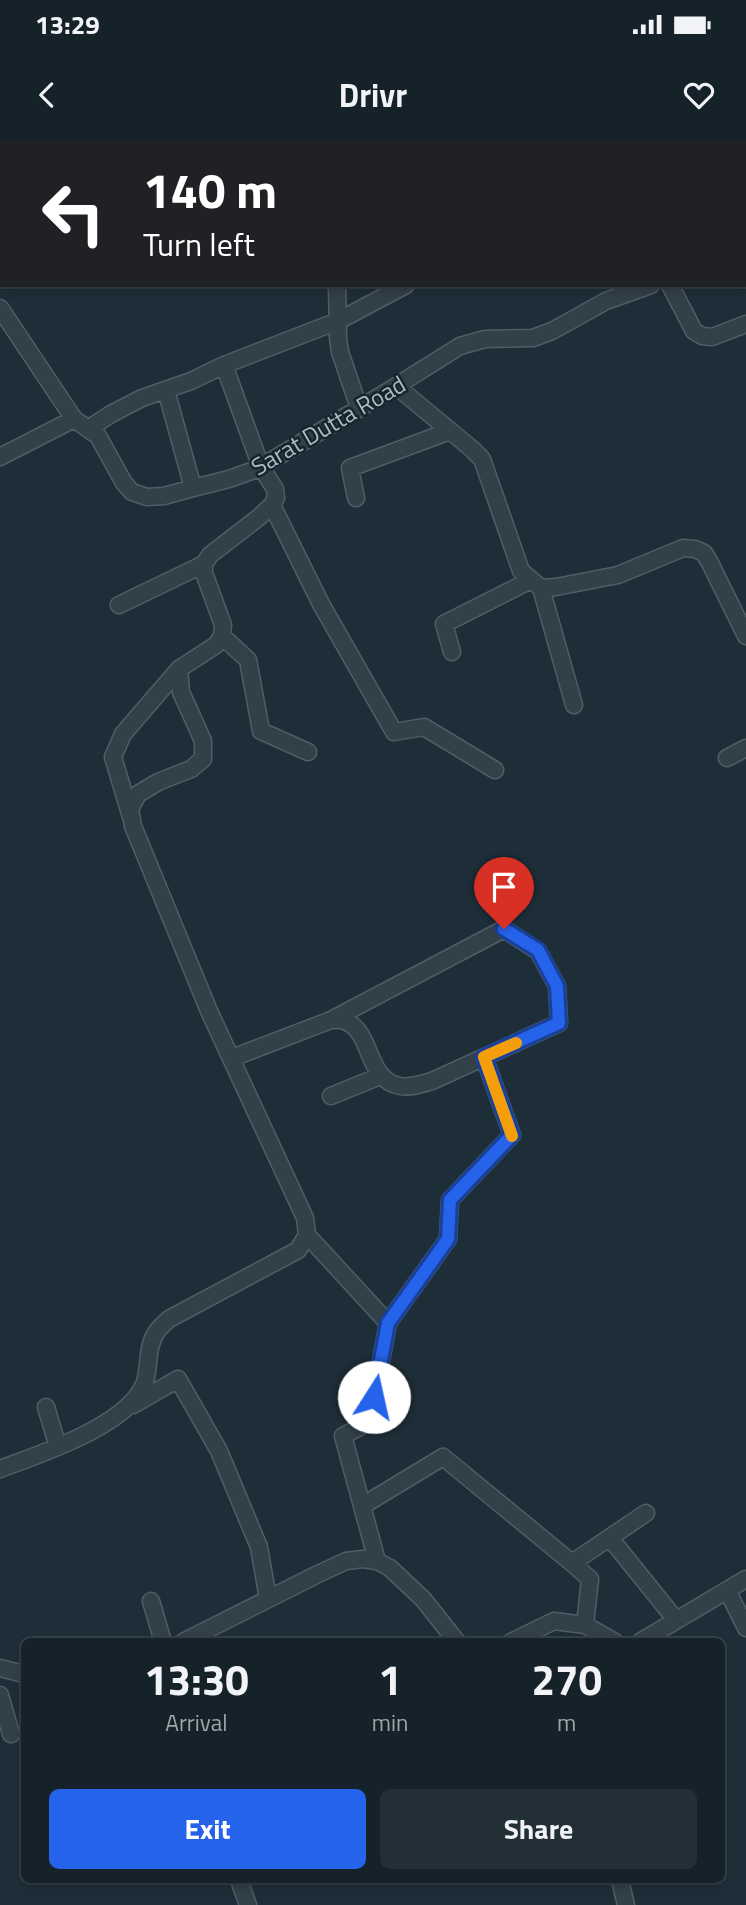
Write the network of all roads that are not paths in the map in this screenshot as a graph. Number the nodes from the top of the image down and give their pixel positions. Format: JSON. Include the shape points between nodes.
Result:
{"nodes":[{"id":1,"x":337,"y":287,"type":"edge"},
{"id":2,"x":401,"y":287,"type":"edge"},
{"id":3,"x":645,"y":287,"type":"edge"},
{"id":4,"x":671,"y":287,"type":"edge"},
{"id":5,"x":0,"y":308,"type":"edge"},
{"id":6,"x":338,"y":321,"type":"junction"},
{"id":7,"x":746,"y":324,"type":"edge"},
{"id":8,"x":224,"y":365,"type":"junction"},
{"id":9,"x":396,"y":386,"type":"junction"},
{"id":10,"x":166,"y":390,"type":"junction"},
{"id":11,"x":359,"y":408,"type":"junction"},
{"id":12,"x":81,"y":424,"type":"junction"},
{"id":13,"x":450,"y":431,"type":"junction"},
{"id":14,"x":0,"y":457,"type":"edge"},
{"id":15,"x":261,"y":467,"type":"junction"},
{"id":16,"x":193,"y":488,"type":"junction"},
{"id":17,"x":356,"y":498,"type":"dead end"},
{"id":18,"x":272,"y":505,"type":"junction"},
{"id":19,"x":204,"y":564,"type":"junction"},
{"id":20,"x":536,"y":584,"type":"junction"},
{"id":21,"x":119,"y":605,"type":"dead end"},
{"id":22,"x":742,"y":618,"type":"edge"},
{"id":23,"x":222,"y":636,"type":"junction"},
{"id":24,"x":746,"y":636,"type":"edge"},
{"id":25,"x":452,"y":652,"type":"dead end"},
{"id":26,"x":179,"y":669,"type":"junction"},
{"id":27,"x":574,"y":705,"type":"dead end"},
{"id":28,"x":746,"y":748,"type":"edge"},
{"id":29,"x":308,"y":752,"type":"dead end"},
{"id":30,"x":727,"y":758,"type":"dead end"},
{"id":31,"x":495,"y":770,"type":"dead end"},
{"id":32,"x":133,"y":826,"type":"junction"},
{"id":33,"x":331,"y":1020,"type":"junction"},
{"id":34,"x":484,"y":1057,"type":"junction"},
{"id":35,"x":232,"y":1058,"type":"junction"},
{"id":36,"x":380,"y":1076,"type":"junction"},
{"id":37,"x":331,"y":1096,"type":"dead end"},
{"id":38,"x":307,"y":1236,"type":"junction"},
{"id":39,"x":388,"y":1323,"type":"junction"},
{"id":40,"x":398,"y":1406,"type":"dead end"},
{"id":41,"x":46,"y":1408,"type":"dead end"},
{"id":42,"x":124,"y":1410,"type":"junction"},
{"id":43,"x":370,"y":1421,"type":"junction"},
{"id":44,"x":58,"y":1447,"type":"junction"},
{"id":45,"x":0,"y":1469,"type":"edge"},
{"id":46,"x":362,"y":1506,"type":"junction"},
{"id":47,"x":646,"y":1513,"type":"dead end"},
{"id":48,"x":610,"y":1538,"type":"junction"},
{"id":49,"x":377,"y":1561,"type":"junction"},
{"id":50,"x":572,"y":1563,"type":"junction"},
{"id":51,"x":746,"y":1579,"type":"edge"},
{"id":52,"x":727,"y":1590,"type":"junction"},
{"id":53,"x":268,"y":1599,"type":"junction"},
{"id":54,"x":151,"y":1601,"type":"dead end"},
{"id":55,"x":676,"y":1620,"type":"junction"},
{"id":56,"x":585,"y":1625,"type":"junction"},
{"id":57,"x":746,"y":1628,"type":"edge"},
{"id":58,"x":162,"y":1638,"type":"edge"},
{"id":59,"x":191,"y":1638,"type":"edge"},
{"id":60,"x":454,"y":1638,"type":"edge"},
{"id":61,"x":519,"y":1638,"type":"edge"},
{"id":62,"x":608,"y":1638,"type":"edge"},
{"id":63,"x":647,"y":1638,"type":"edge"},
{"id":64,"x":0,"y":1668,"type":"edge"},
{"id":65,"x":21,"y":1673,"type":"edge"},
{"id":66,"x":0,"y":1695,"type":"edge"},
{"id":67,"x":11,"y":1734,"type":"dead end"},
{"id":68,"x":240,"y":1883,"type":"edge"},
{"id":69,"x":621,"y":1883,"type":"edge"},
{"id":70,"x":248,"y":1905,"type":"edge"},
{"id":71,"x":626,"y":1905,"type":"edge"}],
"edges":[{"from":1,"to":6,"type":"street"},
{"from":2,"to":6,"type":"street"},
{"from":3,"to":9,"type":"street","name":"Sarat Dutta Road","via":[[606,301],[533,338],[485,338],[460,346]]},
{"from":4,"to":7,"type":"street","via":[[694,331],[702,336],[712,337]]},
{"from":5,"to":12,"type":"street","name":"Sarat Dutta Road"},
{"from":6,"to":8,"type":"street"},
{"from":6,"to":11,"type":"street","via":[[340,352]]},
{"from":8,"to":10,"type":"street"},
{"from":8,"to":15,"type":"street"},
{"from":9,"to":11,"type":"street","name":"Sarat Dutta Road"},
{"from":9,"to":13,"type":"street"},
{"from":10,"to":12,"type":"street"},
{"from":10,"to":16,"type":"street"},
{"from":11,"to":15,"type":"street","name":"Sarat Dutta Road"},
{"from":12,"to":14,"type":"street"},
{"from":12,"to":16,"type":"street","name":"Sarat Dutta Road","via":[[98,436],[132,492],[164,496]]},
{"from":13,"to":17,"type":"street","via":[[350,468]]},
{"from":13,"to":20,"type":"street","via":[[482,459],[521,571]]},
{"from":15,"to":16,"type":"street","name":"Sarat Dutta Road"},
{"from":15,"to":18,"type":"street","via":[[275,489]]},
{"from":18,"to":19,"type":"street"},
{"from":18,"to":31,"type":"street","via":[[321,604],[394,732],[424,727]]},
{"from":19,"to":21,"type":"street"},
{"from":19,"to":23,"type":"street","via":[[223,625]]},
{"from":20,"to":22,"type":"street","via":[[556,587],[618,575],[683,548],[695,549],[704,553]]},
{"from":20,"to":25,"type":"street","via":[[444,624]]},
{"from":20,"to":27,"type":"street"},
{"from":22,"to":24,"type":"street"},
{"from":23,"to":26,"type":"street"},
{"from":23,"to":29,"type":"street","via":[[248,660],[261,731]]},
{"from":26,"to":32,"type":"street","via":[[123,734],[113,757]]},
{"from":26,"to":32,"type":"street","via":[[181,692],[203,741],[203,759],[138,794],[130,809]]},
{"from":28,"to":30,"type":"street"},
{"from":32,"to":35,"type":"street"},
{"from":33,"to":34,"type":"street","via":[[504,929],[538,950],[557,986],[559,1023]]},
{"from":33,"to":35,"type":"street"},
{"from":33,"to":36,"type":"street","via":[[344,1020],[357,1028]]},
{"from":34,"to":36,"type":"street","via":[[412,1086],[398,1086]]},
{"from":34,"to":39,"type":"street","via":[[512,1135],[450,1200],[448,1239]]},
{"from":35,"to":38,"type":"street","via":[[305,1218]]},
{"from":36,"to":37,"type":"street"},
{"from":38,"to":39,"type":"street"},
{"from":38,"to":42,"type":"street","via":[[298,1250],[169,1319],[150,1348],[145,1381]]},
{"from":39,"to":43,"type":"street"},
{"from":40,"to":43,"type":"street"},
{"from":41,"to":44,"type":"street"},
{"from":42,"to":44,"type":"street"},
{"from":42,"to":53,"type":"street","via":[[178,1379],[219,1451],[259,1547]]},
{"from":43,"to":46,"type":"street","via":[[343,1436]]},
{"from":44,"to":45,"type":"street"},
{"from":46,"to":49,"type":"street"},
{"from":46,"to":50,"type":"street","via":[[443,1457]]},
{"from":47,"to":48,"type":"street"},
{"from":48,"to":50,"type":"street"},
{"from":48,"to":55,"type":"street"},
{"from":49,"to":53,"type":"street","via":[[346,1561]]},
{"from":49,"to":60,"type":"street","via":[[390,1567],[423,1599]]},
{"from":50,"to":56,"type":"street","via":[[590,1578]]},
{"from":51,"to":52,"type":"street"},
{"from":52,"to":55,"type":"street"},
{"from":52,"to":57,"type":"street"},
{"from":53,"to":59,"type":"street"},
{"from":54,"to":58,"type":"street"},
{"from":55,"to":63,"type":"street"},
{"from":56,"to":61,"type":"street","via":[[554,1621]]},
{"from":56,"to":62,"type":"street"},
{"from":64,"to":65,"type":"street"},
{"from":66,"to":67,"type":"street"},
{"from":68,"to":70,"type":"street"},
{"from":69,"to":71,"type":"street"}]}
